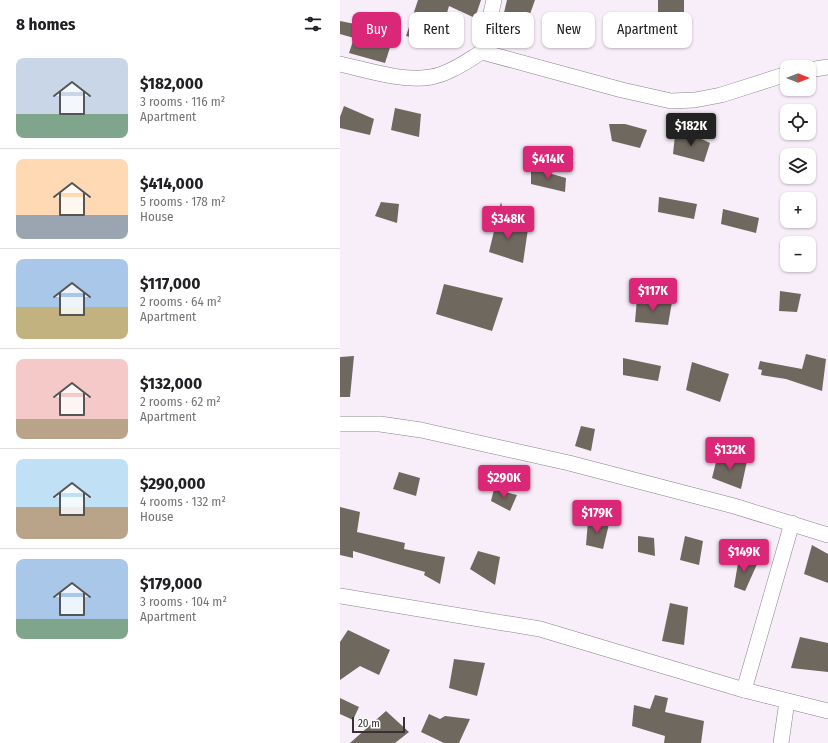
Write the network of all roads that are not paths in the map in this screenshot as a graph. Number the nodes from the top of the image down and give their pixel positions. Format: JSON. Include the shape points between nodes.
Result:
{"nodes":[{"id":1,"x":494,"y":0,"type":"edge"},
{"id":2,"x":482,"y":52,"type":"junction"},
{"id":3,"x":340,"y":64,"type":"edge"},
{"id":4,"x":828,"y":67,"type":"edge"},
{"id":5,"x":816,"y":69,"type":"edge"},
{"id":6,"x":780,"y":76,"type":"edge"},
{"id":7,"x":340,"y":424,"type":"edge"},
{"id":8,"x":792,"y":523,"type":"junction"},
{"id":9,"x":828,"y":535,"type":"edge"},
{"id":10,"x":340,"y":596,"type":"edge"},
{"id":11,"x":744,"y":690,"type":"junction"},
{"id":12,"x":787,"y":701,"type":"junction"},
{"id":13,"x":828,"y":711,"type":"edge"},
{"id":14,"x":781,"y":743,"type":"edge"}],
"edges":[{"from":1,"to":2,"type":"street"},
{"from":2,"to":3,"type":"street","via":[[457,68],[431,77],[401,78]]},
{"from":2,"to":6,"type":"street","via":[[671,101],[695,100]]},
{"from":4,"to":5,"type":"street"},
{"from":7,"to":8,"type":"street","via":[[380,424],[420,430],[562,461]]},
{"from":8,"to":9,"type":"street"},
{"from":8,"to":11,"type":"street"},
{"from":10,"to":11,"type":"street","via":[[540,629]]},
{"from":11,"to":12,"type":"street"},
{"from":12,"to":13,"type":"street"},
{"from":12,"to":14,"type":"street"}]}
